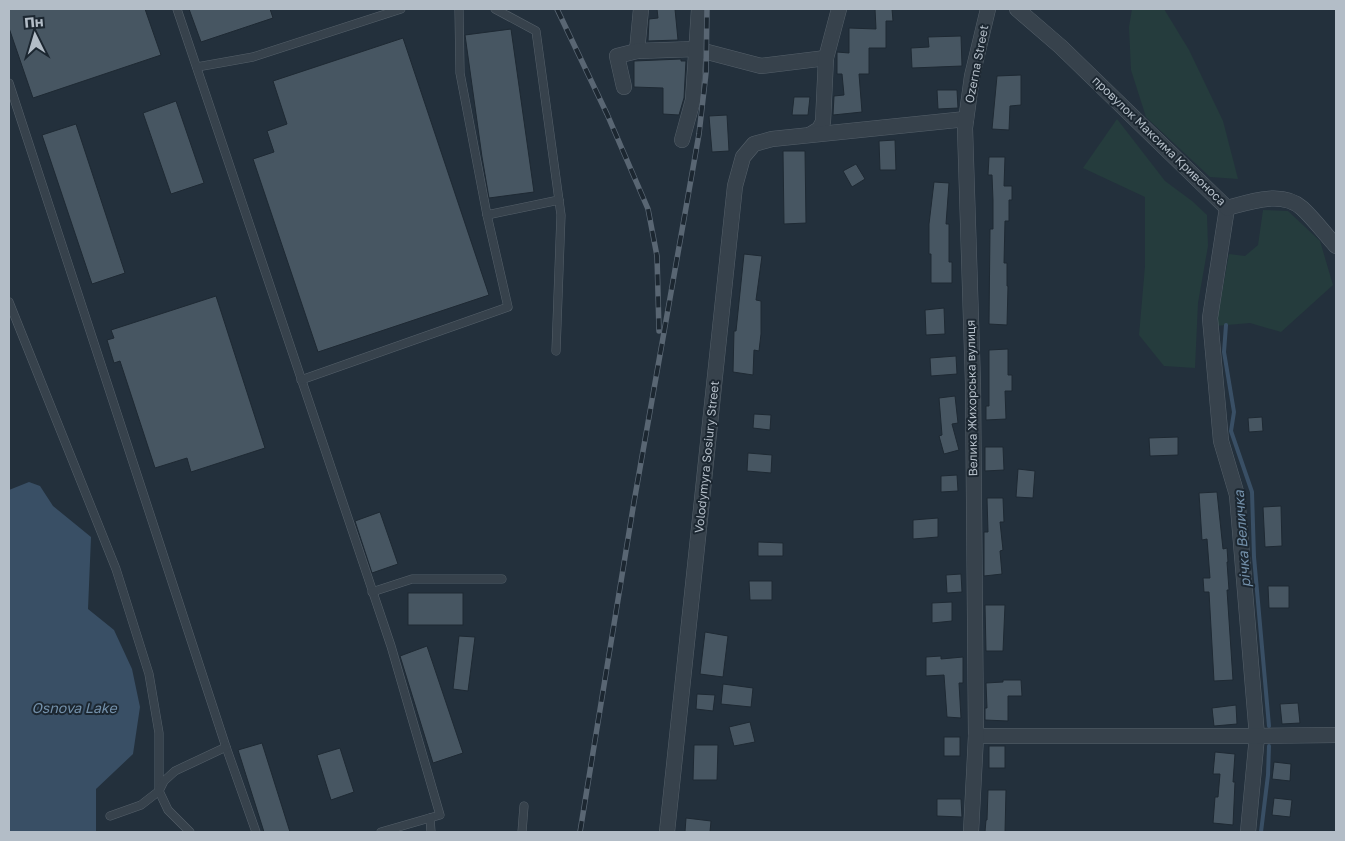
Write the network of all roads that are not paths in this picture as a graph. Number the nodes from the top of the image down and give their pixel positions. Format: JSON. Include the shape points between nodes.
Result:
{"nodes":[{"id":1,"x":177,"y":9,"type":"edge"},
{"id":2,"x":400,"y":9,"type":"edge"},
{"id":3,"x":459,"y":9,"type":"edge"},
{"id":4,"x":494,"y":9,"type":"edge"},
{"id":5,"x":641,"y":9,"type":"edge"},
{"id":6,"x":699,"y":9,"type":"edge"},
{"id":7,"x":838,"y":9,"type":"edge"},
{"id":8,"x":988,"y":9,"type":"edge"},
{"id":9,"x":1018,"y":9,"type":"edge"},
{"id":10,"x":696,"y":49,"type":"junction"},
{"id":11,"x":637,"y":51,"type":"junction"},
{"id":12,"x":826,"y":58,"type":"junction"},
{"id":13,"x":197,"y":66,"type":"junction"},
{"id":14,"x":9,"y":83,"type":"edge"},
{"id":15,"x":624,"y":87,"type":"dead end"},
{"id":16,"x":966,"y":119,"type":"junction"},
{"id":17,"x":811,"y":134,"type":"junction"},
{"id":18,"x":682,"y":140,"type":"dead end"},
{"id":19,"x":559,"y":200,"type":"junction"},
{"id":20,"x":1227,"y":208,"type":"junction"},
{"id":21,"x":487,"y":215,"type":"junction"},
{"id":22,"x":1336,"y":246,"type":"edge"},
{"id":23,"x":9,"y":302,"type":"edge"},
{"id":24,"x":556,"y":351,"type":"dead end"},
{"id":25,"x":301,"y":380,"type":"junction"},
{"id":26,"x":502,"y":579,"type":"dead end"},
{"id":27,"x":372,"y":592,"type":"junction"},
{"id":28,"x":1336,"y":735,"type":"edge"},
{"id":29,"x":976,"y":736,"type":"junction"},
{"id":30,"x":1257,"y":736,"type":"junction"},
{"id":31,"x":226,"y":747,"type":"junction"},
{"id":32,"x":159,"y":791,"type":"junction"},
{"id":33,"x":524,"y":806,"type":"dead end"},
{"id":34,"x":110,"y":816,"type":"dead end"},
{"id":35,"x":430,"y":818,"type":"junction"},
{"id":36,"x":190,"y":832,"type":"edge"},
{"id":37,"x":256,"y":832,"type":"edge"},
{"id":38,"x":381,"y":832,"type":"edge"},
{"id":39,"x":430,"y":832,"type":"edge"},
{"id":40,"x":522,"y":832,"type":"edge"},
{"id":41,"x":667,"y":832,"type":"edge"},
{"id":42,"x":971,"y":832,"type":"edge"},
{"id":43,"x":1248,"y":832,"type":"edge"}],
"edges":[{"from":1,"to":13,"type":"lane"},
{"from":2,"to":13,"type":"lane","via":[[254,57]]},
{"from":3,"to":21,"type":"lane","via":[[460,73]]},
{"from":4,"to":19,"type":"lane","via":[[536,31]]},
{"from":5,"to":11,"type":"street"},
{"from":6,"to":10,"type":"street"},
{"from":7,"to":12,"type":"street"},
{"from":8,"to":16,"type":"street","name":"Ozerna Street","via":[[972,76]]},
{"from":9,"to":20,"type":"street","name":"провулок Максима Кривоноса","via":[[1062,47]]},
{"from":10,"to":11,"type":"street"},
{"from":10,"to":12,"type":"street","via":[[761,66]]},
{"from":10,"to":18,"type":"street","via":[[694,100]]},
{"from":11,"to":15,"type":"street","via":[[617,56]]},
{"from":12,"to":17,"type":"street","via":[[823,122]]},
{"from":13,"to":25,"type":"lane"},
{"from":14,"to":31,"type":"lane"},
{"from":16,"to":17,"type":"street"},
{"from":16,"to":29,"type":"street","name":"Велика Жихорська вулиця","via":[[973,384]]},
{"from":17,"to":41,"type":"street","name":"Volodymyra Sosiury Street","via":[[772,138],[754,144],[743,157],[735,186]]},
{"from":19,"to":21,"type":"lane"},
{"from":19,"to":24,"type":"lane"},
{"from":20,"to":22,"type":"street","name":"провулок Максима Кривоноса","via":[[1262,199],[1284,200],[1301,207]]},
{"from":20,"to":30,"type":"street","via":[[1210,318],[1221,441],[1237,495]]},
{"from":21,"to":25,"type":"lane","via":[[508,307]]},
{"from":23,"to":32,"type":"lane","via":[[116,569],[149,674],[158,733]]},
{"from":25,"to":27,"type":"lane"},
{"from":26,"to":27,"type":"lane","via":[[412,579]]},
{"from":27,"to":35,"type":"lane","via":[[440,815]]},
{"from":28,"to":30,"type":"street"},
{"from":29,"to":30,"type":"street"},
{"from":29,"to":42,"type":"street","name":"Велика Жихорська вулиця"},
{"from":30,"to":43,"type":"street"},
{"from":31,"to":32,"type":"lane","via":[[174,771]]},
{"from":31,"to":37,"type":"lane"},
{"from":32,"to":34,"type":"lane","via":[[141,805]]},
{"from":32,"to":36,"type":"lane","via":[[168,810]]},
{"from":33,"to":40,"type":"lane"},
{"from":35,"to":38,"type":"lane"},
{"from":35,"to":39,"type":"lane"}]}
